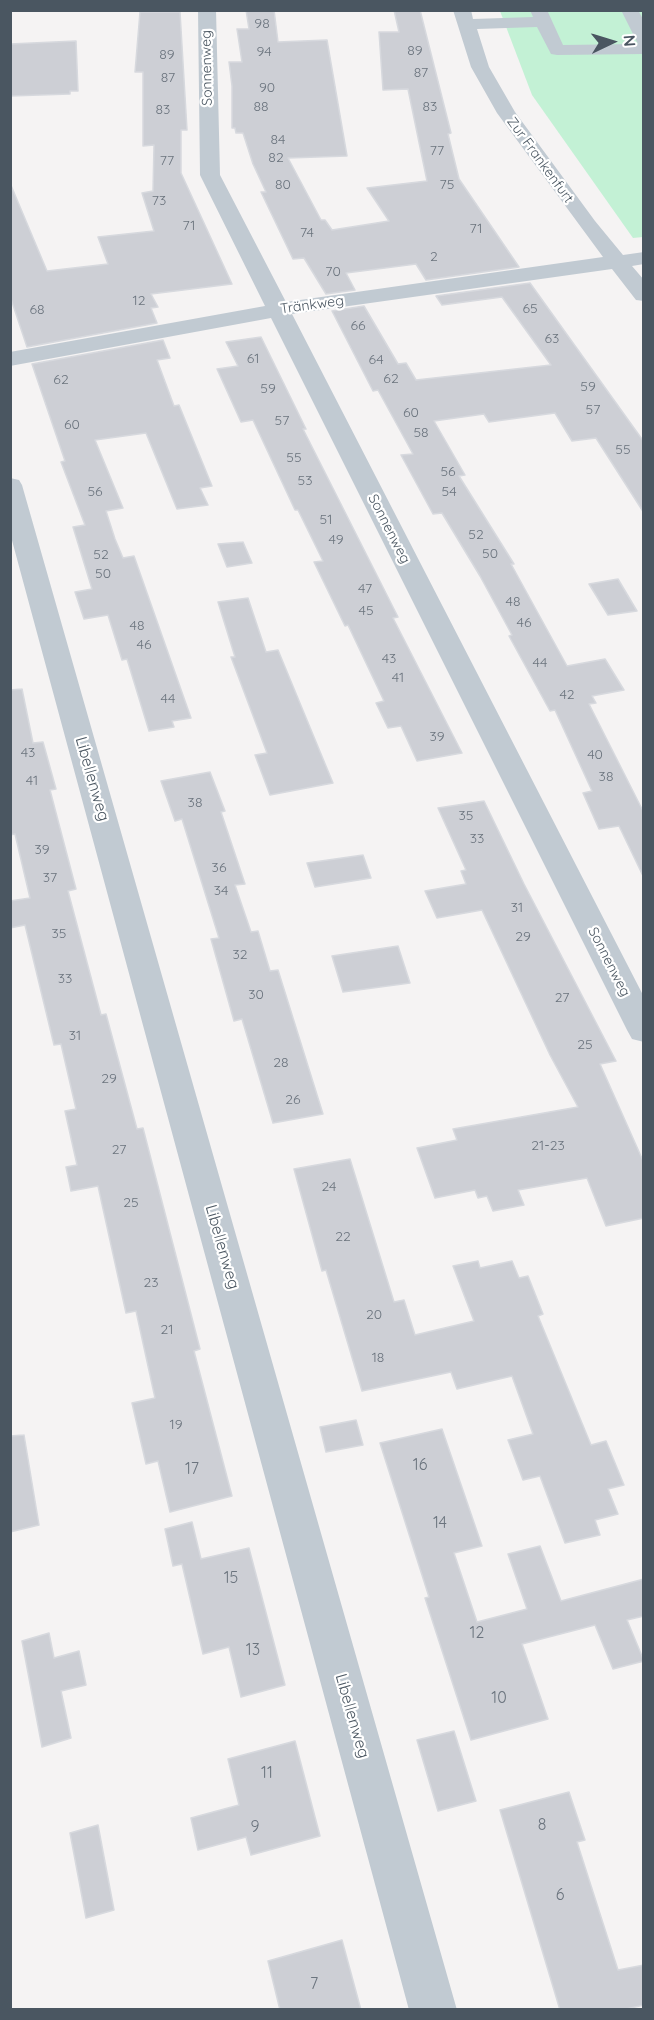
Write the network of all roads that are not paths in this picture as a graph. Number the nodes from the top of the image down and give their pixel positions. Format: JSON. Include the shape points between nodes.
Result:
{"nodes":[{"id":1,"x":207,"y":10,"type":"edge"},
{"id":2,"x":629,"y":10,"type":"edge"},
{"id":3,"x":541,"y":16,"type":"edge"},
{"id":4,"x":464,"y":17,"type":"edge"},
{"id":5,"x":644,"y":40,"type":"edge"},
{"id":6,"x":644,"y":48,"type":"edge"},
{"id":7,"x":644,"y":258,"type":"edge"},
{"id":8,"x":616,"y":260,"type":"junction"},
{"id":9,"x":644,"y":294,"type":"edge"},
{"id":10,"x":277,"y":310,"type":"junction"},
{"id":11,"x":10,"y":359,"type":"edge"},
{"id":12,"x":10,"y":485,"type":"edge"},
{"id":13,"x":644,"y":1030,"type":"edge"},
{"id":14,"x":433,"y":2010,"type":"edge"}],
"edges":[{"from":1,"to":10,"type":"street","name":"Sonnenweg","via":[[210,175]]},
{"from":2,"to":5,"type":"street"},
{"from":3,"to":4,"type":"street"},
{"from":3,"to":6,"type":"street","via":[[557,50]]},
{"from":4,"to":8,"type":"street","name":"Zur Frankenfurt","via":[[480,67],[506,113]]},
{"from":7,"to":8,"type":"street","name":"Tränkweg"},
{"from":8,"to":9,"type":"street","name":"Zur Frankenfurt"},
{"from":8,"to":10,"type":"street","name":"Tränkweg"},
{"from":10,"to":11,"type":"street","name":"Tränkweg"},
{"from":10,"to":13,"type":"street","name":"Sonnenweg"},
{"from":12,"to":14,"type":"street","name":"Libellenweg"}]}
